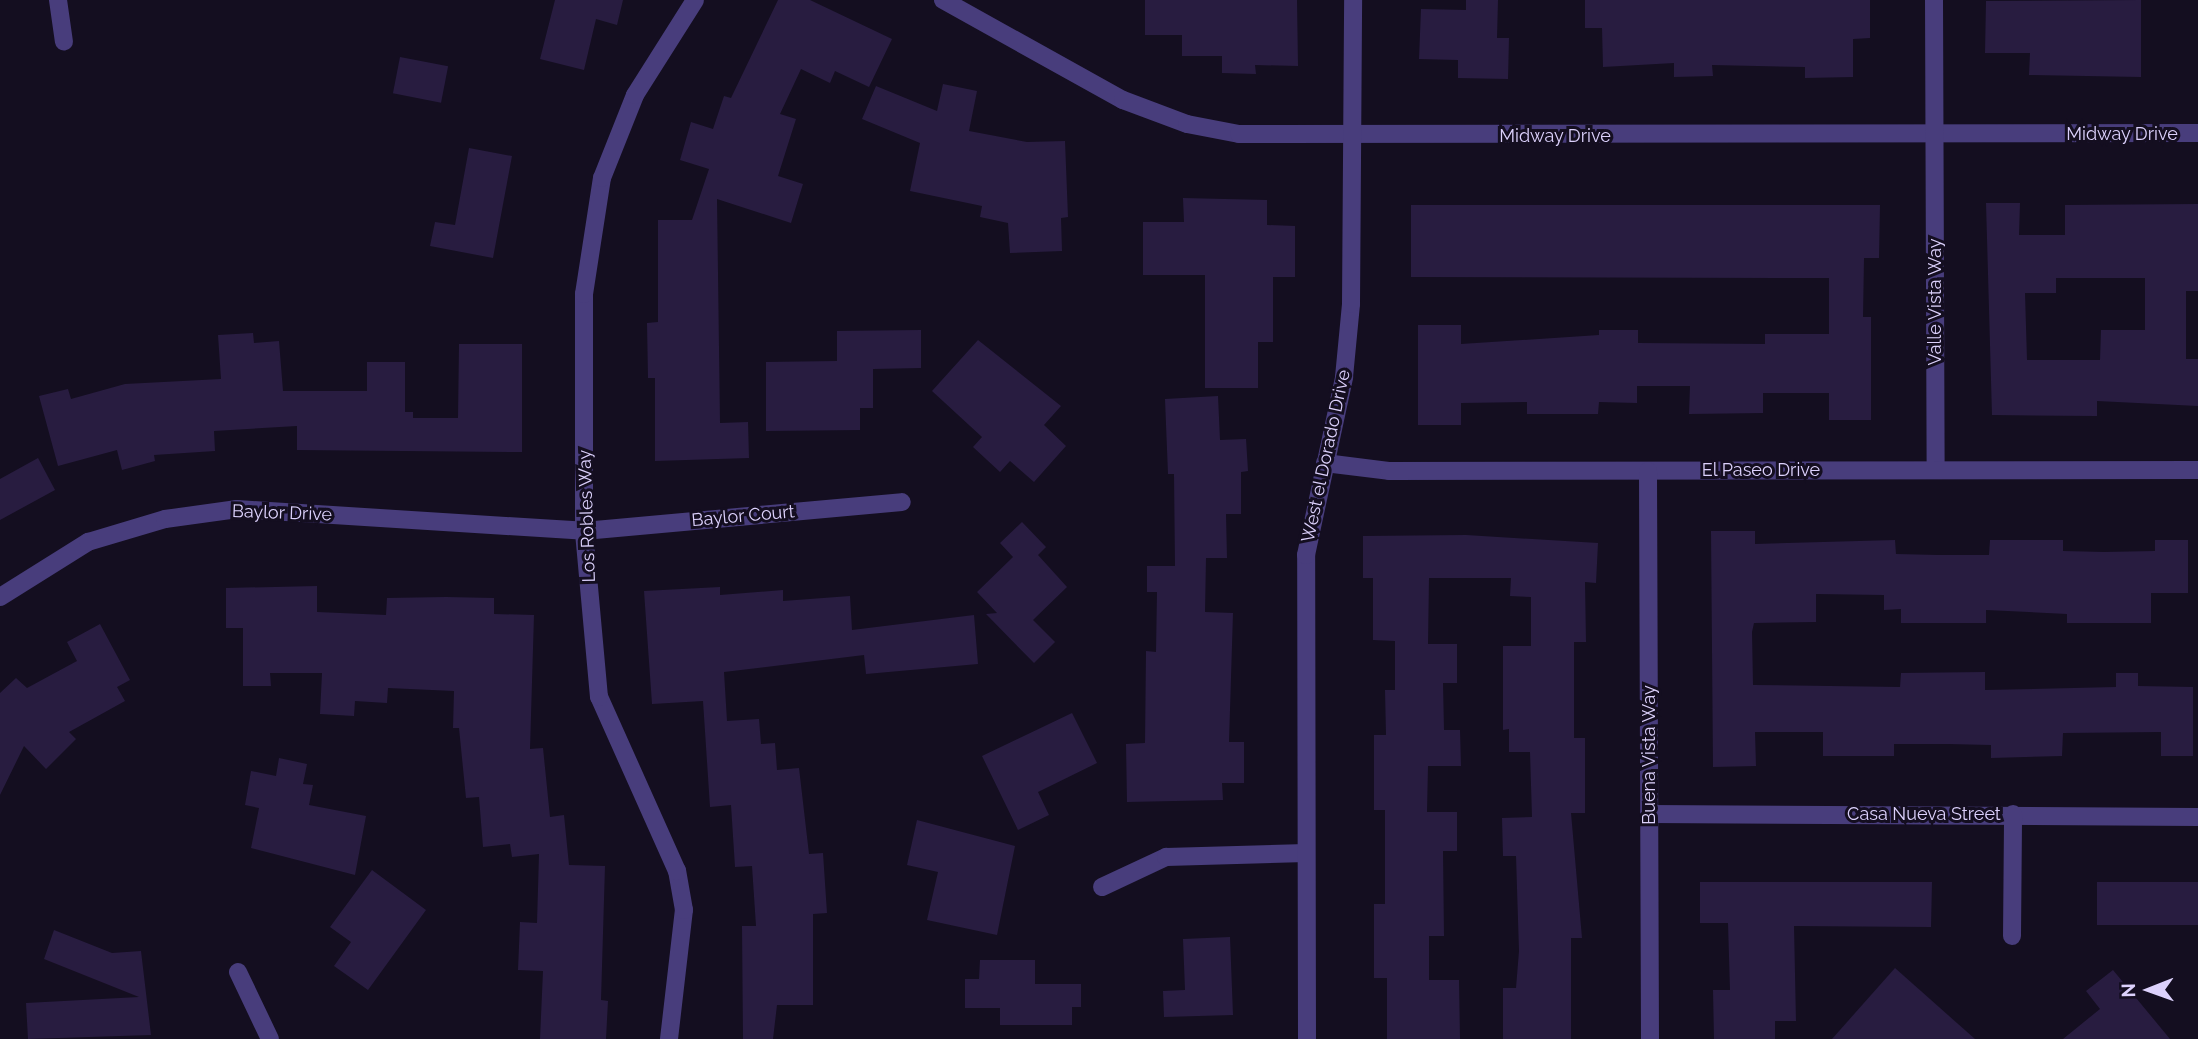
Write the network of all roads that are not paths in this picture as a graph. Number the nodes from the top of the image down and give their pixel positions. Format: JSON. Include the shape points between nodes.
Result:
{"nodes":[{"id":1,"x":58,"y":0,"type":"edge"},
{"id":2,"x":695,"y":0,"type":"edge"},
{"id":3,"x":943,"y":0,"type":"edge"},
{"id":4,"x":1353,"y":0,"type":"edge"},
{"id":5,"x":1934,"y":0,"type":"edge"},
{"id":6,"x":64,"y":43,"type":"dead end"},
{"id":7,"x":2198,"y":133,"type":"edge"},
{"id":8,"x":1934,"y":136,"type":"junction"},
{"id":9,"x":1354,"y":137,"type":"junction"},
{"id":10,"x":1325,"y":463,"type":"junction"},
{"id":11,"x":1936,"y":469,"type":"junction"},
{"id":12,"x":2198,"y":470,"type":"edge"},
{"id":13,"x":1648,"y":471,"type":"junction"},
{"id":14,"x":902,"y":502,"type":"dead end"},
{"id":15,"x":584,"y":531,"type":"junction"},
{"id":16,"x":0,"y":597,"type":"edge"},
{"id":17,"x":1649,"y":814,"type":"junction"},
{"id":18,"x":2013,"y":814,"type":"junction"},
{"id":19,"x":2198,"y":817,"type":"edge"},
{"id":20,"x":1306,"y":853,"type":"junction"},
{"id":21,"x":1102,"y":887,"type":"dead end"},
{"id":22,"x":2012,"y":936,"type":"dead end"},
{"id":23,"x":238,"y":972,"type":"dead end"},
{"id":24,"x":270,"y":1039,"type":"edge"},
{"id":25,"x":669,"y":1039,"type":"edge"},
{"id":26,"x":1307,"y":1039,"type":"edge"},
{"id":27,"x":1650,"y":1039,"type":"edge"}],
"edges":[{"from":1,"to":6,"type":"street"},
{"from":2,"to":15,"type":"street","name":"Los Robles Way","via":[[635,95],[602,178],[584,294]]},
{"from":3,"to":9,"type":"street","name":"Midway Drive","via":[[1124,100],[1187,124],[1239,134]]},
{"from":4,"to":9,"type":"street","name":"West el Dorado Drive"},
{"from":5,"to":8,"type":"street","name":"Valle Vista Way"},
{"from":7,"to":8,"type":"street","name":"Midway Drive"},
{"from":8,"to":9,"type":"street","name":"Midway Drive"},
{"from":8,"to":11,"type":"street","name":"Valle Vista Way"},
{"from":9,"to":10,"type":"street","name":"West el Dorado Drive","via":[[1351,304],[1344,377]]},
{"from":10,"to":13,"type":"street","name":"El Paseo Drive","via":[[1389,471]]},
{"from":10,"to":20,"type":"street","name":"West el Dorado Drive","via":[[1306,555]]},
{"from":11,"to":12,"type":"street","name":"El Paseo Drive"},
{"from":11,"to":13,"type":"street","name":"El Paseo Drive"},
{"from":13,"to":17,"type":"street","name":"Buena Vista Way"},
{"from":14,"to":15,"type":"street","name":"Baylor Court"},
{"from":15,"to":16,"type":"street","name":"Baylor Drive","via":[[237,509],[165,520],[88,542]]},
{"from":15,"to":25,"type":"street","name":"Los Robles Way","via":[[599,697],[677,871],[684,910],[681,971]]},
{"from":17,"to":18,"type":"street","name":"Casa Nueva Street"},
{"from":17,"to":27,"type":"street","name":"Buena Vista Way"},
{"from":18,"to":19,"type":"street","name":"Casa Nueva Street"},
{"from":18,"to":22,"type":"street"},
{"from":20,"to":21,"type":"street","via":[[1167,857]]},
{"from":20,"to":26,"type":"street","name":"West el Dorado Drive"},
{"from":23,"to":24,"type":"street"}]}
